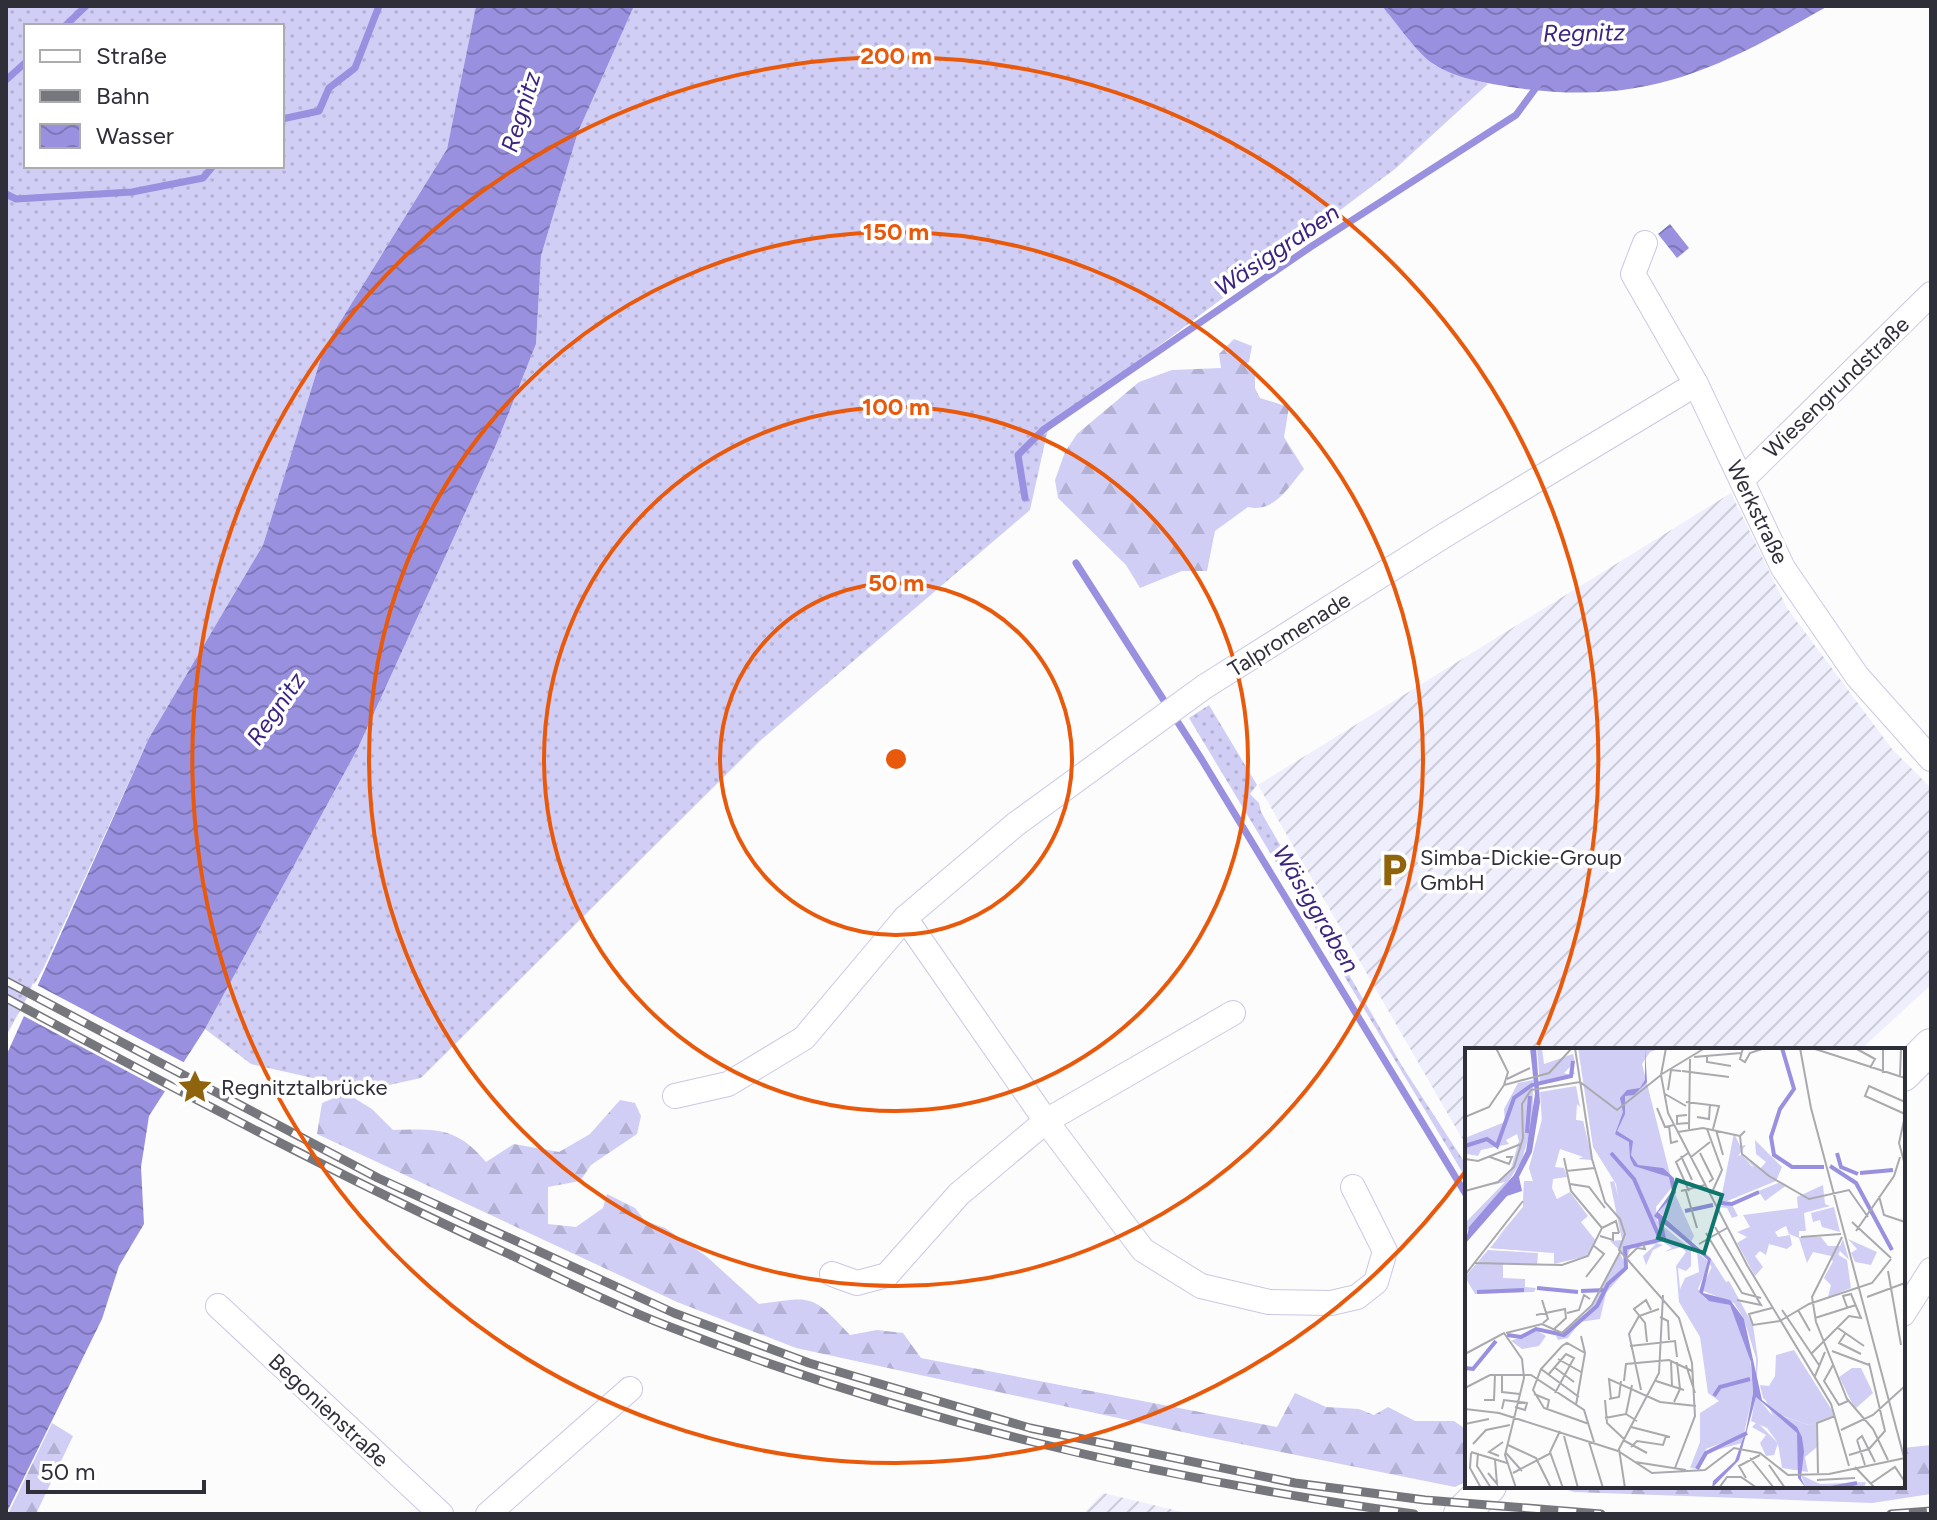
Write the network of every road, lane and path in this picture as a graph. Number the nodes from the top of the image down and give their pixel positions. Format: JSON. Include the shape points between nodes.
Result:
{"nodes":[{"id":1,"x":1645,"y":243,"type":"dead end"},
{"id":2,"x":1931,"y":294,"type":"edge"},
{"id":3,"x":1696,"y":384,"type":"junction"},
{"id":4,"x":1742,"y":480,"type":"junction"},
{"id":5,"x":1931,"y":759,"type":"edge"},
{"id":6,"x":905,"y":918,"type":"junction"},
{"id":7,"x":1233,"y":1013,"type":"dead end"},
{"id":8,"x":1931,"y":1046,"type":"edge"},
{"id":9,"x":1905,"y":1072,"type":"edge"},
{"id":10,"x":675,"y":1096,"type":"dead end"},
{"id":11,"x":1046,"y":1121,"type":"junction"},
{"id":12,"x":1353,"y":1187,"type":"dead end"},
{"id":13,"x":1931,"y":1270,"type":"edge"},
{"id":14,"x":832,"y":1274,"type":"dead end"},
{"id":15,"x":218,"y":1306,"type":"dead end"},
{"id":16,"x":1905,"y":1311,"type":"edge"},
{"id":17,"x":630,"y":1389,"type":"dead end"},
{"id":18,"x":441,"y":1514,"type":"edge"},
{"id":19,"x":488,"y":1514,"type":"edge"}],
"edges":[{"from":1,"to":3,"type":"street","name":"Werkstraße","via":[[1633,274]]},
{"from":2,"to":4,"type":"street","name":"Wiesengrundstraße"},
{"from":3,"to":4,"type":"street","name":"Werkstraße"},
{"from":3,"to":6,"type":"street","name":"Talpromenade","via":[[1204,687],[1016,824]]},
{"from":4,"to":5,"type":"street","name":"Werkstraße","via":[[1783,568],[1857,676]]},
{"from":6,"to":10,"type":"street","name":"Talpromenade","via":[[804,1038],[728,1084]]},
{"from":6,"to":11,"type":"street"},
{"from":7,"to":11,"type":"street"},
{"from":8,"to":9,"type":"main road"},
{"from":11,"to":12,"type":"street","via":[[1143,1250],[1201,1286],[1269,1302],[1331,1303],[1357,1297],[1376,1282],[1385,1251]]},
{"from":11,"to":14,"type":"street","via":[[959,1194],[887,1275],[857,1283]]},
{"from":13,"to":16,"type":"street"},
{"from":15,"to":18,"type":"street","name":"Begonienstraße"},
{"from":17,"to":19,"type":"street"}]}
